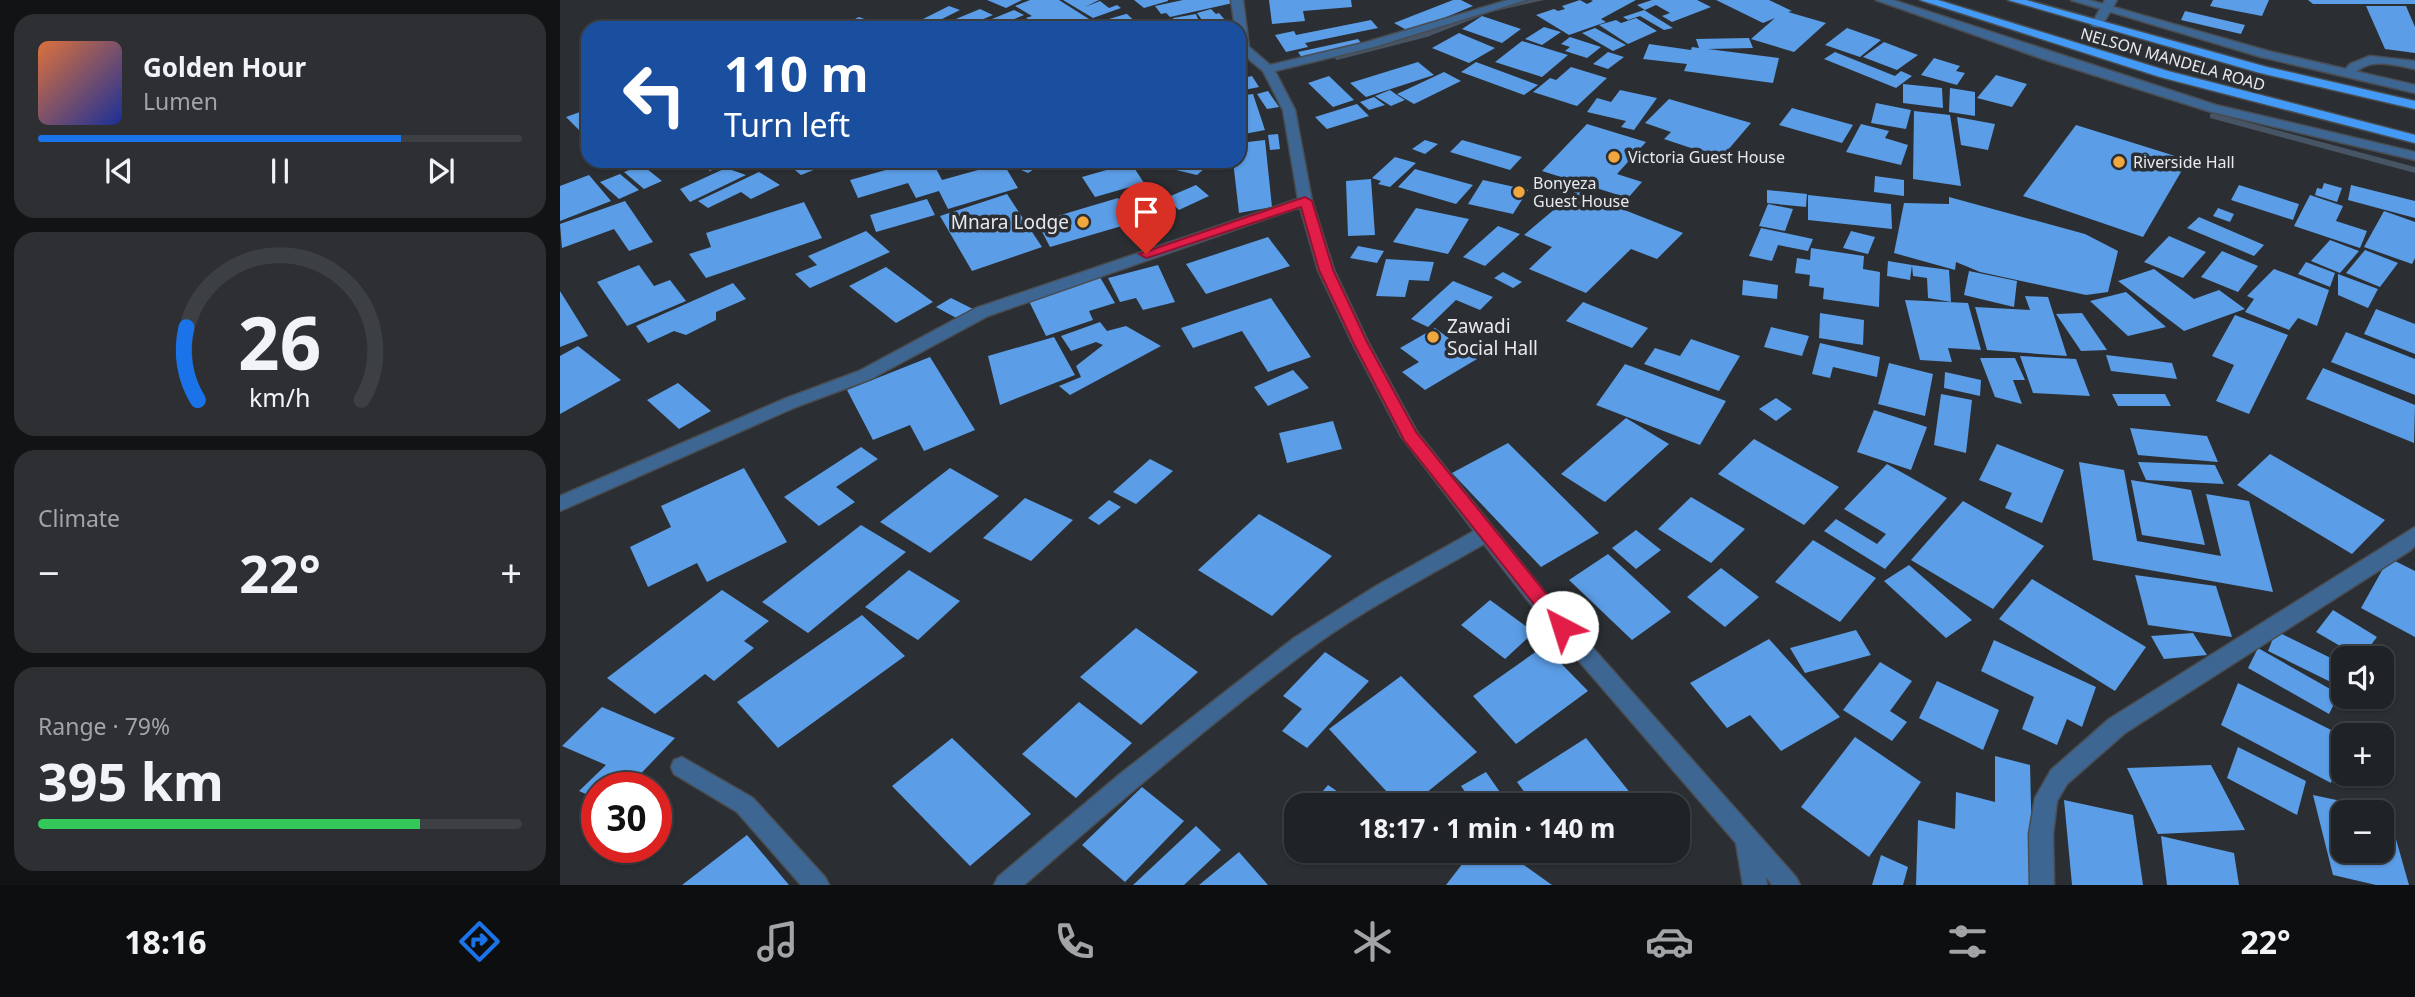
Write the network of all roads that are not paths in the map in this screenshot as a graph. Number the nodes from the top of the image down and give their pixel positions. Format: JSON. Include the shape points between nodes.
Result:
{"nodes":[{"id":1,"x":1237,"y":0,"type":"edge"},
{"id":2,"x":1520,"y":0,"type":"edge"},
{"id":3,"x":1882,"y":0,"type":"edge"},
{"id":4,"x":1926,"y":0,"type":"edge"},
{"id":5,"x":2014,"y":0,"type":"edge"},
{"id":6,"x":2077,"y":0,"type":"edge"},
{"id":7,"x":2109,"y":5,"type":"edge"},
{"id":8,"x":1239,"y":21,"type":"edge"},
{"id":9,"x":2097,"y":25,"type":"junction"},
{"id":10,"x":1246,"y":52,"type":"edge"},
{"id":11,"x":2415,"y":65,"type":"edge"},
{"id":12,"x":1268,"y":69,"type":"junction"},
{"id":13,"x":2348,"y":73,"type":"junction"},
{"id":14,"x":2415,"y":89,"type":"edge"},
{"id":15,"x":2415,"y":105,"type":"edge"},
{"id":16,"x":2415,"y":139,"type":"edge"},
{"id":17,"x":2415,"y":156,"type":"edge"},
{"id":18,"x":1305,"y":201,"type":"junction"},
{"id":19,"x":560,"y":504,"type":"edge"},
{"id":20,"x":1487,"y":533,"type":"junction"},
{"id":21,"x":2415,"y":534,"type":"edge"},
{"id":22,"x":682,"y":767,"type":"dead end"},
{"id":23,"x":1747,"y":837,"type":"junction"},
{"id":24,"x":817,"y":885,"type":"edge"},
{"id":25,"x":1006,"y":885,"type":"edge"},
{"id":26,"x":1755,"y":885,"type":"edge"},
{"id":27,"x":1788,"y":885,"type":"edge"},
{"id":28,"x":2042,"y":885,"type":"edge"}],
"edges":[{"from":1,"to":8,"type":"street"},
{"from":2,"to":12,"type":"street","via":[[1370,45]]},
{"from":3,"to":17,"type":"street","via":[[2212,108]]},
{"from":4,"to":16,"type":"main road","name":"NELSON MANDELA ROAD","via":[[2151,71]]},
{"from":5,"to":9,"type":"main road","name":"NELSON MANDELA ROAD"},
{"from":6,"to":7,"type":"street"},
{"from":7,"to":9,"type":"street"},
{"from":7,"to":13,"type":"street","via":[[2265,54]]},
{"from":9,"to":15,"type":"main road","name":"NELSON MANDELA ROAD"},
{"from":10,"to":12,"type":"street"},
{"from":11,"to":13,"type":"street","via":[[2364,60]]},
{"from":12,"to":18,"type":"street","via":[[1289,110]]},
{"from":13,"to":14,"type":"street"},
{"from":18,"to":19,"type":"street","via":[[1003,303],[865,375]]},
{"from":18,"to":20,"type":"street","via":[[1326,270],[1410,436]]},
{"from":20,"to":23,"type":"street","via":[[1547,610]]},
{"from":20,"to":25,"type":"street","via":[[1301,644]]},
{"from":21,"to":28,"type":"street","via":[[2117,726],[2059,777],[2046,799]]},
{"from":22,"to":24,"type":"street","via":[[744,805]]},
{"from":23,"to":26,"type":"street"},
{"from":23,"to":27,"type":"street"}]}
